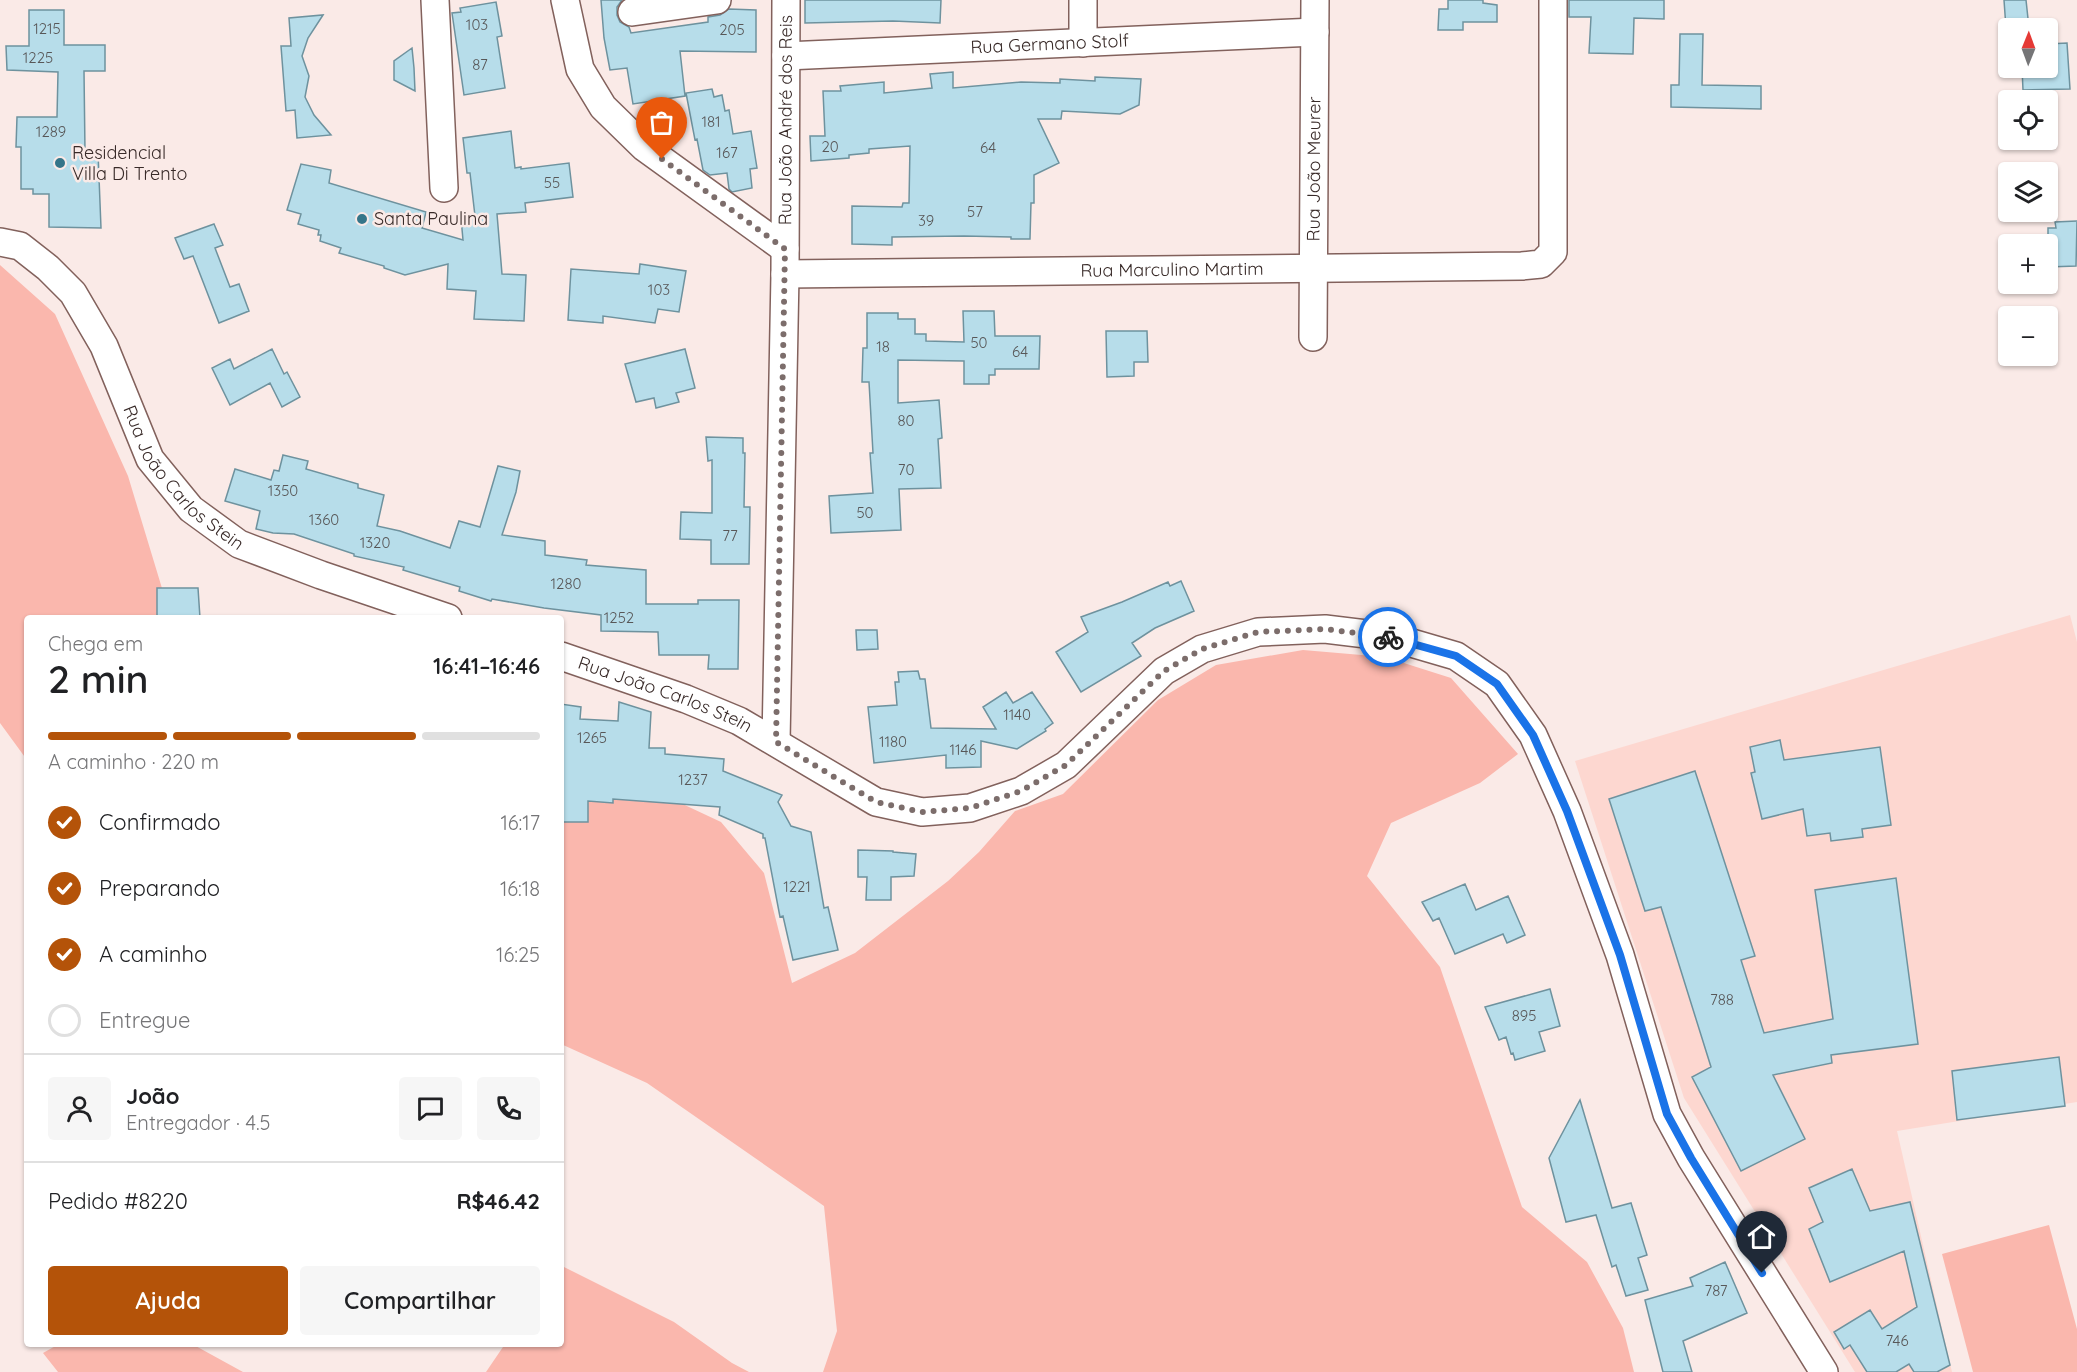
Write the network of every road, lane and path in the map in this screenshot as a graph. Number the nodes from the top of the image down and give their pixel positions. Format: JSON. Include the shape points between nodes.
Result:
{"nodes":[{"id":1,"x":435,"y":0,"type":"edge"},
{"id":2,"x":565,"y":0,"type":"edge"},
{"id":3,"x":717,"y":0,"type":"edge"},
{"id":4,"x":786,"y":0,"type":"edge"},
{"id":5,"x":1083,"y":0,"type":"edge"},
{"id":6,"x":1315,"y":0,"type":"edge"},
{"id":7,"x":1553,"y":0,"type":"edge"},
{"id":8,"x":632,"y":12,"type":"dead end"},
{"id":9,"x":1315,"y":32,"type":"junction"},
{"id":10,"x":1083,"y":43,"type":"junction"},
{"id":11,"x":786,"y":56,"type":"junction"},
{"id":12,"x":444,"y":188,"type":"dead end"},
{"id":13,"x":0,"y":242,"type":"edge"},
{"id":14,"x":785,"y":261,"type":"junction"},
{"id":15,"x":1314,"y":269,"type":"junction"},
{"id":16,"x":1313,"y":337,"type":"dead end"},
{"id":17,"x":439,"y":615,"type":"edge"},
{"id":18,"x":564,"y":657,"type":"edge"},
{"id":19,"x":776,"y":742,"type":"junction"},
{"id":20,"x":1824,"y":1372,"type":"edge"}],
"edges":[{"from":1,"to":12,"type":"street"},
{"from":2,"to":14,"type":"street","via":[[580,69],[603,108],[644,147]]},
{"from":3,"to":8,"type":"street"},
{"from":4,"to":11,"type":"street","name":"Rua João André dos Reis"},
{"from":5,"to":10,"type":"street"},
{"from":6,"to":9,"type":"street","name":"Rua João Meurer"},
{"from":7,"to":15,"type":"street","name":"Rua Marculino Martim","via":[[1553,252],[1541,264],[1522,266]]},
{"from":9,"to":10,"type":"street","name":"Rua Germano Stolf"},
{"from":9,"to":15,"type":"street","name":"Rua João Meurer"},
{"from":10,"to":11,"type":"street","name":"Rua Germano Stolf"},
{"from":11,"to":14,"type":"street","name":"Rua João André dos Reis"},
{"from":13,"to":17,"type":"street","name":"Rua João Carlos Stein","via":[[20,246],[73,293],[104,346],[150,459],[191,509],[239,544]]},
{"from":14,"to":15,"type":"street","name":"Rua Marculino Martim"},
{"from":14,"to":19,"type":"street","name":"Rua João André dos Reis"},
{"from":15,"to":16,"type":"street","name":"Rua João Meurer"},
{"from":18,"to":19,"type":"street","name":"Rua João Carlos Stein","via":[[686,699]]},
{"from":19,"to":20,"type":"street","name":"Rua João Carlos Stein","via":[[876,802],[922,812],[970,808],[1021,791],[1066,765],[1164,671],[1202,649],[1258,632],[1324,629],[1391,637],[1456,656],[1497,684],[1533,735],[1567,811],[1620,955],[1667,1114]]}]}
